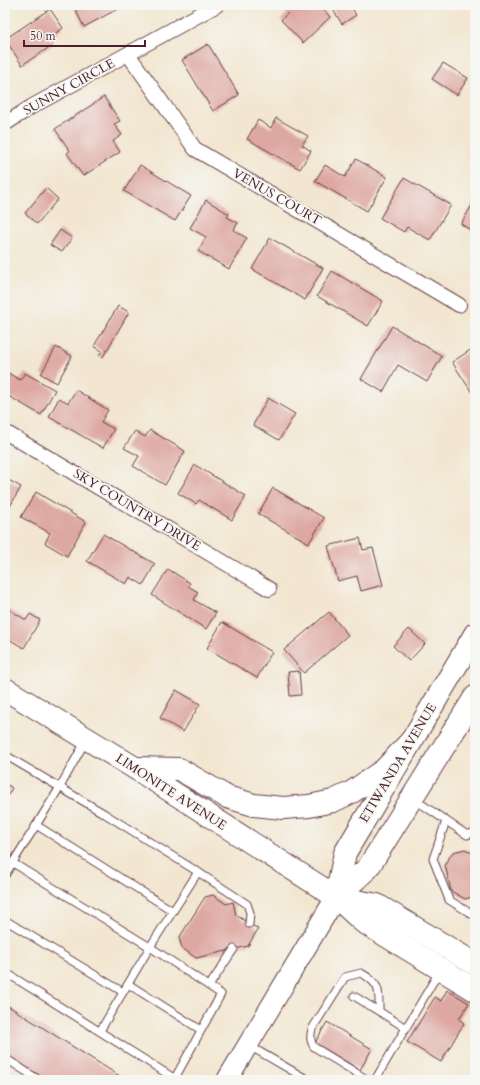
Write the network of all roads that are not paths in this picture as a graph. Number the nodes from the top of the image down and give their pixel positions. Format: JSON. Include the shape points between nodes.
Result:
{"nodes":[{"id":1,"x":217,"y":5,"type":"edge"},
{"id":2,"x":128,"y":54,"type":"junction"},
{"id":3,"x":5,"y":124,"type":"edge"},
{"id":4,"x":459,"y":304,"type":"dead end"},
{"id":5,"x":5,"y":432,"type":"edge"},
{"id":6,"x":270,"y":589,"type":"dead end"},
{"id":7,"x":475,"y":634,"type":"edge"},
{"id":8,"x":5,"y":689,"type":"edge"},
{"id":9,"x":475,"y":697,"type":"edge"},
{"id":10,"x":87,"y":738,"type":"junction"},
{"id":11,"x":412,"y":740,"type":"junction"},
{"id":12,"x":5,"y":755,"type":"edge"},
{"id":13,"x":135,"y":768,"type":"junction"},
{"id":14,"x":60,"y":787,"type":"junction"},
{"id":15,"x":412,"y":798,"type":"junction"},
{"id":16,"x":446,"y":821,"type":"junction"},
{"id":17,"x":36,"y":825,"type":"junction"},
{"id":18,"x":475,"y":832,"type":"edge"},
{"id":19,"x":13,"y":863,"type":"junction"},
{"id":20,"x":198,"y":872,"type":"junction"},
{"id":21,"x":5,"y":875,"type":"edge"},
{"id":22,"x":336,"y":897,"type":"junction"},
{"id":23,"x":173,"y":911,"type":"junction"},
{"id":24,"x":475,"y":916,"type":"edge"},
{"id":25,"x":5,"y":920,"type":"edge"},
{"id":26,"x":249,"y":924,"type":"dead end"},
{"id":27,"x":150,"y":947,"type":"junction"},
{"id":28,"x":234,"y":949,"type":"dead end"},
{"id":29,"x":475,"y":964,"type":"edge"},
{"id":30,"x":440,"y":969,"type":"junction"},
{"id":31,"x":5,"y":972,"type":"edge"},
{"id":32,"x":128,"y":984,"type":"junction"},
{"id":33,"x":209,"y":986,"type":"junction"},
{"id":34,"x":475,"y":990,"type":"edge"},
{"id":35,"x":123,"y":992,"type":"junction"},
{"id":36,"x":354,"y":996,"type":"dead end"},
{"id":37,"x":379,"y":1012,"type":"junction"},
{"id":38,"x":406,"y":1028,"type":"junction"},
{"id":39,"x":201,"y":1030,"type":"junction"},
{"id":40,"x":100,"y":1031,"type":"junction"},
{"id":41,"x":248,"y":1045,"type":"junction"},
{"id":42,"x":5,"y":1058,"type":"edge"},
{"id":43,"x":176,"y":1079,"type":"edge"},
{"id":44,"x":39,"y":1080,"type":"edge"},
{"id":45,"x":227,"y":1080,"type":"edge"},
{"id":46,"x":308,"y":1080,"type":"edge"},
{"id":47,"x":368,"y":1080,"type":"edge"},
{"id":48,"x":375,"y":1080,"type":"edge"}],
"edges":[{"from":1,"to":2,"type":"street","name":"SUNNY CIRCLE"},
{"from":2,"to":3,"type":"street","name":"SUNNY CIRCLE"},
{"from":2,"to":4,"type":"street","name":"VENUS COURT","via":[[195,149]]},
{"from":5,"to":6,"type":"street","name":"SKY COUNTRY DRIVE"},
{"from":7,"to":11,"type":"main road","name":"ETIWANDA AVENUE"},
{"from":8,"to":10,"type":"main road","name":"LIMONITE AVENUE"},
{"from":9,"to":15,"type":"main road","name":"ETIWANDA AVENUE"},
{"from":10,"to":13,"type":"main road","name":"LIMONITE AVENUE"},
{"from":10,"to":14,"type":"lane"},
{"from":11,"to":13,"type":"main road","via":[[385,769],[352,792],[332,801],[309,806],[283,808],[254,805],[227,797],[179,769]]},
{"from":11,"to":22,"type":"main road","name":"ETIWANDA AVENUE","via":[[344,853]]},
{"from":12,"to":14,"type":"lane"},
{"from":13,"to":22,"type":"main road","name":"LIMONITE AVENUE"},
{"from":14,"to":17,"type":"lane"},
{"from":14,"to":20,"type":"lane"},
{"from":15,"to":16,"type":"lane"},
{"from":15,"to":22,"type":"main road","name":"ETIWANDA AVENUE","via":[[368,868]]},
{"from":16,"to":18,"type":"lane","via":[[467,835]]},
{"from":16,"to":24,"type":"lane","via":[[434,859],[449,900]]},
{"from":17,"to":19,"type":"lane"},
{"from":17,"to":23,"type":"lane"},
{"from":19,"to":21,"type":"lane"},
{"from":19,"to":27,"type":"lane"},
{"from":20,"to":23,"type":"lane"},
{"from":20,"to":26,"type":"lane","via":[[247,904],[250,913]]},
{"from":22,"to":29,"type":"main road","name":"LIMONITE AVENUE","via":[[377,905]]},
{"from":22,"to":30,"type":"main road","name":"LIMONITE AVENUE","via":[[362,921]]},
{"from":22,"to":41,"type":"street","name":"ETIWANDA AVENUE"},
{"from":23,"to":27,"type":"lane"},
{"from":25,"to":35,"type":"lane"},
{"from":27,"to":32,"type":"lane"},
{"from":27,"to":33,"type":"lane"},
{"from":28,"to":33,"type":"lane"},
{"from":30,"to":34,"type":"main road","name":"LIMONITE AVENUE"},
{"from":30,"to":38,"type":"lane"},
{"from":31,"to":40,"type":"lane"},
{"from":32,"to":35,"type":"lane"},
{"from":32,"to":39,"type":"lane"},
{"from":33,"to":39,"type":"lane","via":[[221,994]]},
{"from":35,"to":40,"type":"lane"},
{"from":36,"to":37,"type":"lane"},
{"from":37,"to":38,"type":"lane"},
{"from":37,"to":47,"type":"lane","via":[[379,991],[373,980],[361,973],[345,976],[312,1029],[310,1042],[314,1047]]},
{"from":38,"to":48,"type":"lane"},
{"from":39,"to":43,"type":"lane"},
{"from":40,"to":43,"type":"lane"},
{"from":41,"to":45,"type":"street","name":"ETIWANDA AVENUE"},
{"from":41,"to":46,"type":"lane"},
{"from":42,"to":44,"type":"lane"}]}
